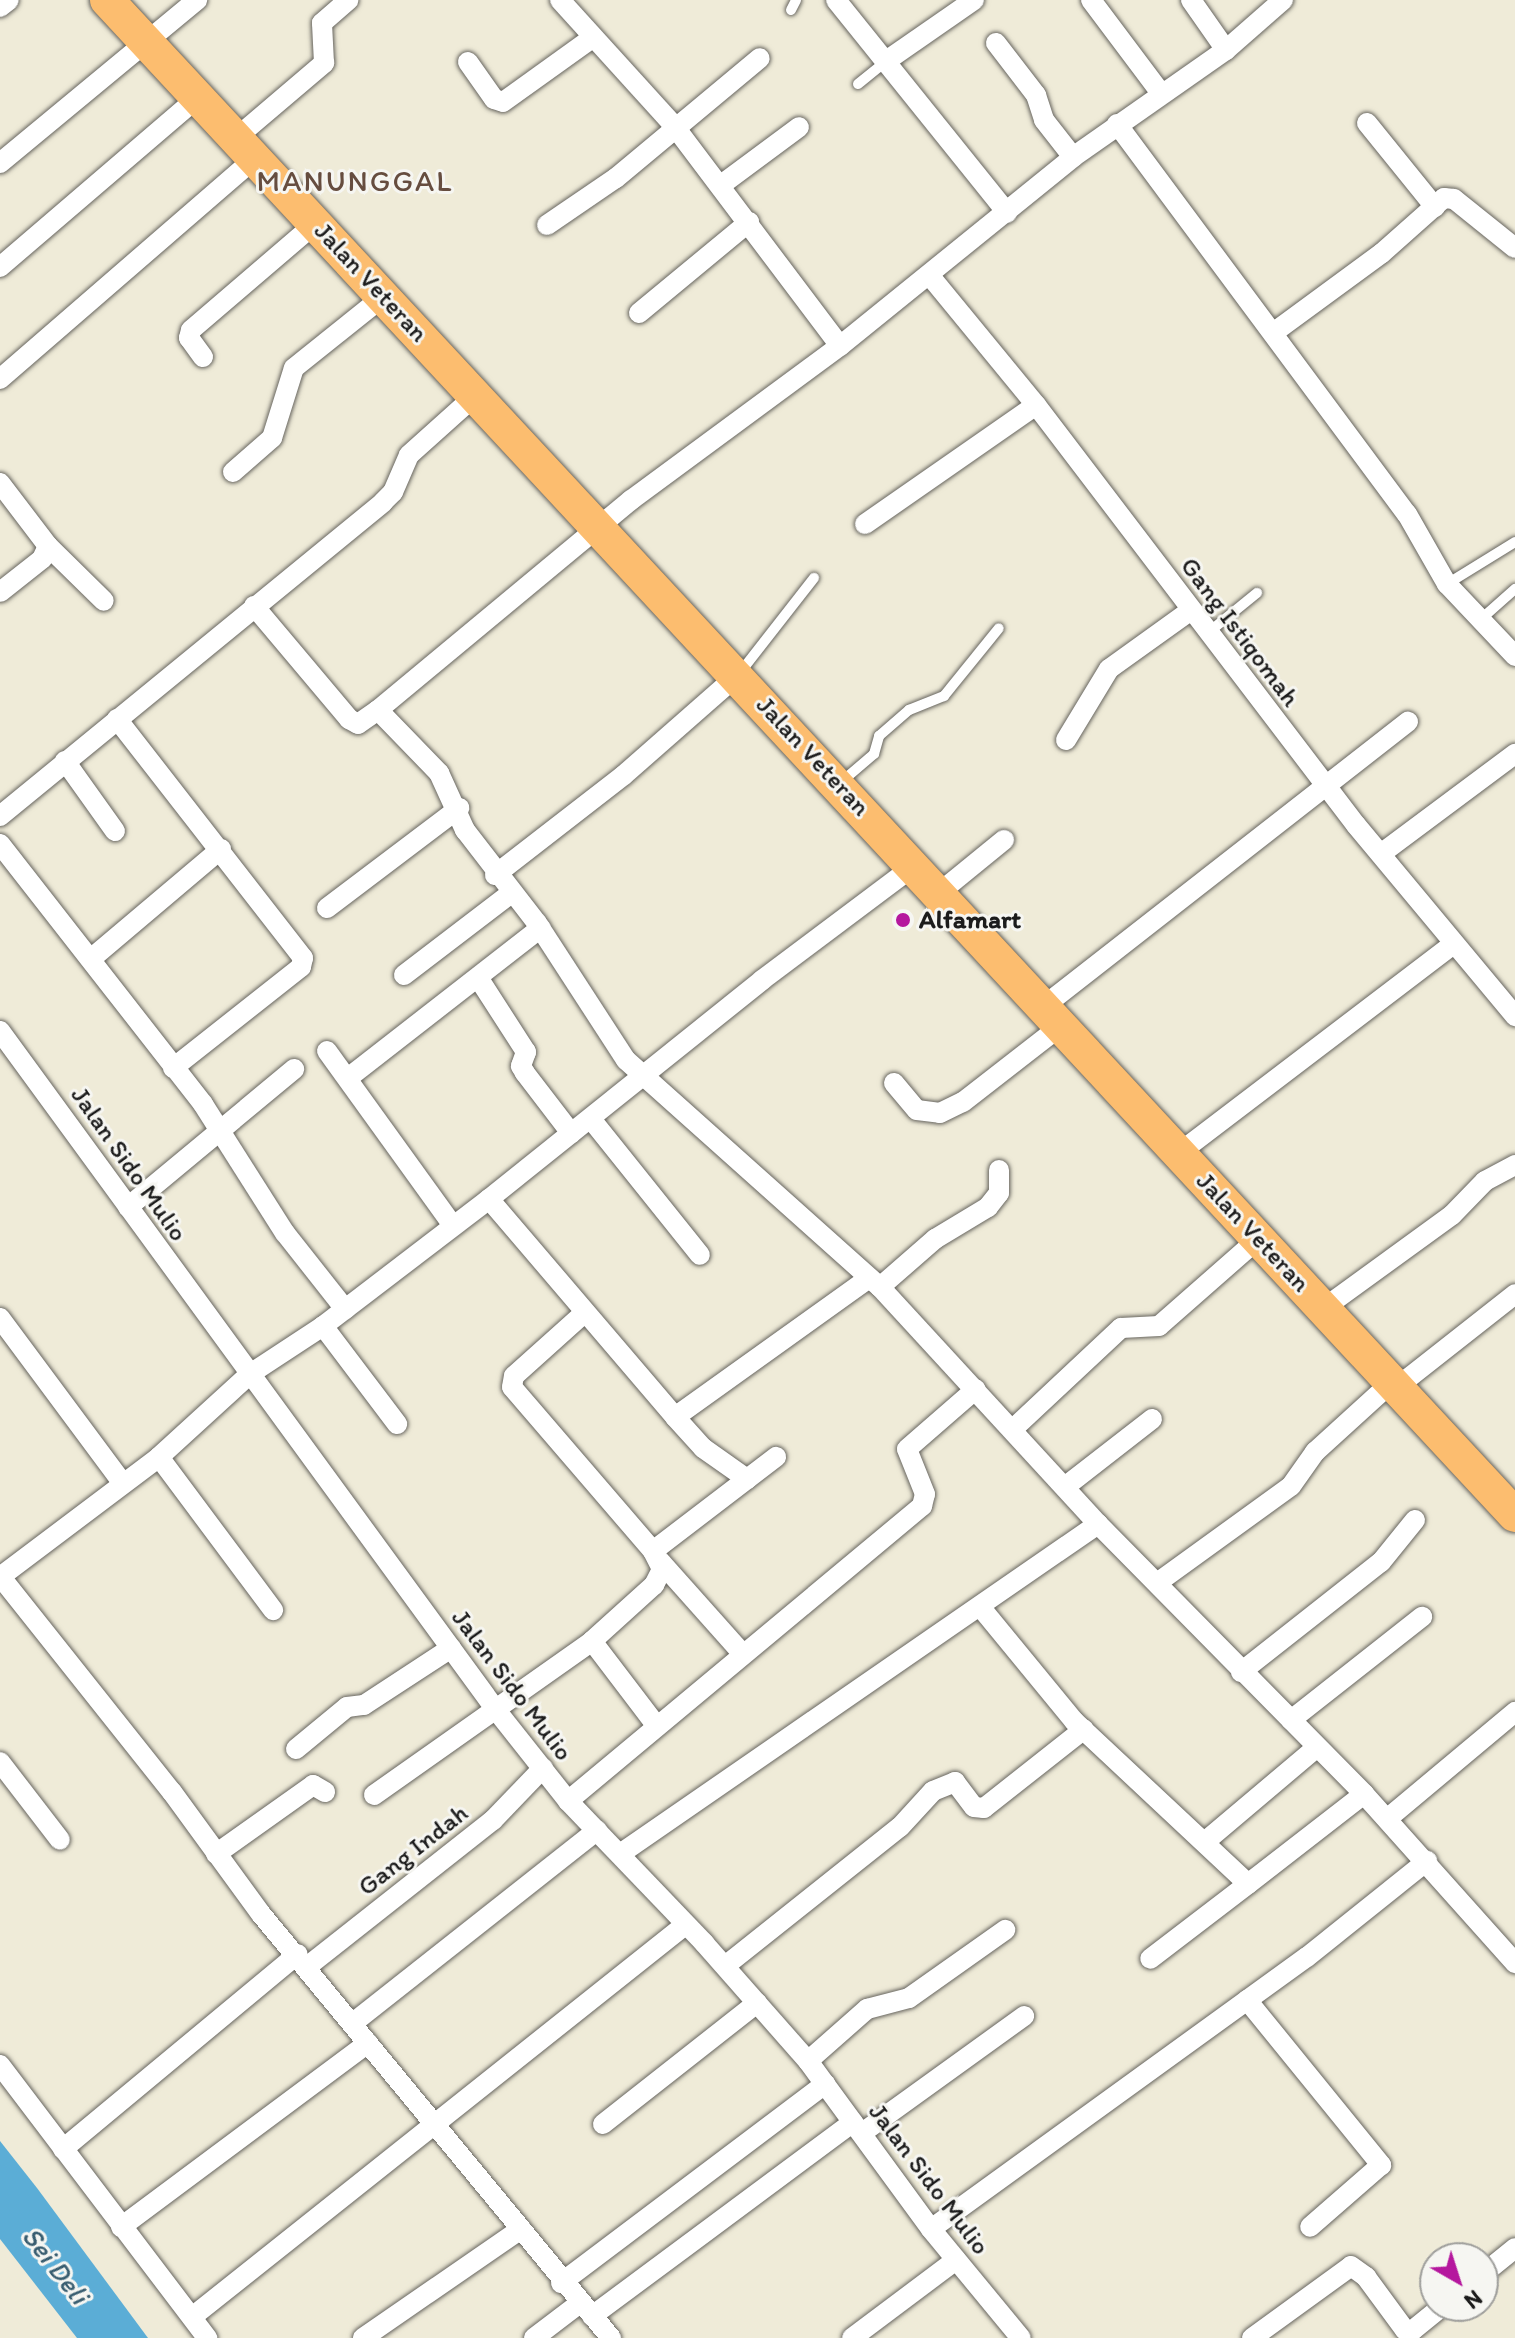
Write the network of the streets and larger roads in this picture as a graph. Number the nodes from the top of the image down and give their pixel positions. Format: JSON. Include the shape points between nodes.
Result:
{"nodes":[{"id":1,"x":9,"y":0,"type":"edge"},
{"id":2,"x":107,"y":0,"type":"edge"},
{"id":3,"x":197,"y":0,"type":"edge"},
{"id":4,"x":348,"y":0,"type":"edge"},
{"id":5,"x":560,"y":0,"type":"edge"},
{"id":6,"x":836,"y":0,"type":"edge"},
{"id":7,"x":974,"y":0,"type":"edge"},
{"id":8,"x":1091,"y":0,"type":"edge"},
{"id":9,"x":1191,"y":0,"type":"edge"},
{"id":10,"x":1283,"y":0,"type":"edge"},
{"id":11,"x":0,"y":7,"type":"edge"},
{"id":12,"x":592,"y":38,"type":"junction"},
{"id":13,"x":147,"y":42,"type":"junction"},
{"id":14,"x":996,"y":43,"type":"dead end"},
{"id":15,"x":1226,"y":50,"type":"junction"},
{"id":16,"x":760,"y":58,"type":"dead end"},
{"id":17,"x":886,"y":61,"type":"junction"},
{"id":18,"x":468,"y":62,"type":"dead end"},
{"id":19,"x":1160,"y":92,"type":"junction"},
{"id":20,"x":198,"y":97,"type":"junction"},
{"id":21,"x":1367,"y":123,"type":"dead end"},
{"id":22,"x":1117,"y":124,"type":"junction"},
{"id":23,"x":675,"y":127,"type":"junction"},
{"id":24,"x":799,"y":127,"type":"dead end"},
{"id":25,"x":246,"y":148,"type":"junction"},
{"id":26,"x":1073,"y":157,"type":"junction"},
{"id":27,"x":0,"y":163,"type":"edge"},
{"id":28,"x":721,"y":185,"type":"junction"},
{"id":29,"x":1435,"y":207,"type":"junction"},
{"id":30,"x":1007,"y":213,"type":"junction"},
{"id":31,"x":749,"y":222,"type":"junction"},
{"id":32,"x":316,"y":223,"type":"junction"},
{"id":33,"x":547,"y":225,"type":"dead end"},
{"id":34,"x":1515,"y":248,"type":"edge"},
{"id":35,"x":0,"y":267,"type":"edge"},
{"id":36,"x":930,"y":276,"type":"junction"},
{"id":37,"x":384,"y":296,"type":"junction"},
{"id":38,"x":639,"y":313,"type":"dead end"},
{"id":39,"x":1273,"y":333,"type":"junction"},
{"id":40,"x":840,"y":346,"type":"junction"},
{"id":41,"x":203,"y":357,"type":"dead end"},
{"id":42,"x":0,"y":379,"type":"edge"},
{"id":43,"x":477,"y":394,"type":"junction"},
{"id":44,"x":1036,"y":405,"type":"junction"},
{"id":45,"x":233,"y":472,"type":"dead end"},
{"id":46,"x":0,"y":483,"type":"edge"},
{"id":47,"x":865,"y":524,"type":"dead end"},
{"id":48,"x":600,"y":527,"type":"junction"},
{"id":49,"x":48,"y":546,"type":"junction"},
{"id":50,"x":0,"y":592,"type":"edge"},
{"id":51,"x":104,"y":601,"type":"dead end"},
{"id":52,"x":254,"y":606,"type":"junction"},
{"id":53,"x":1191,"y":610,"type":"junction"},
{"id":54,"x":1515,"y":656,"type":"edge"},
{"id":55,"x":738,"y":675,"type":"junction"},
{"id":56,"x":378,"y":710,"type":"junction"},
{"id":57,"x":117,"y":719,"type":"junction"},
{"id":58,"x":1408,"y":722,"type":"dead end"},
{"id":59,"x":1066,"y":740,"type":"dead end"},
{"id":60,"x":1515,"y":754,"type":"edge"},
{"id":61,"x":65,"y":761,"type":"junction"},
{"id":62,"x":1325,"y":786,"type":"junction"},
{"id":63,"x":459,"y":808,"type":"junction"},
{"id":64,"x":0,"y":816,"type":"edge"},
{"id":65,"x":115,"y":831,"type":"dead end"},
{"id":66,"x":1004,"y":840,"type":"dead end"},
{"id":67,"x":0,"y":844,"type":"edge"},
{"id":68,"x":221,"y":849,"type":"junction"},
{"id":69,"x":1382,"y":853,"type":"junction"},
{"id":70,"x":914,"y":866,"type":"junction"},
{"id":71,"x":495,"y":875,"type":"junction"},
{"id":72,"x":939,"y":893,"type":"junction"},
{"id":73,"x":510,"y":894,"type":"junction"},
{"id":74,"x":327,"y":908,"type":"dead end"},
{"id":75,"x":541,"y":928,"type":"junction"},
{"id":76,"x":1453,"y":944,"type":"junction"},
{"id":77,"x":92,"y":958,"type":"junction"},
{"id":78,"x":404,"y":975,"type":"dead end"},
{"id":79,"x":479,"y":979,"type":"junction"},
{"id":80,"x":1053,"y":1016,"type":"junction"},
{"id":81,"x":1515,"y":1016,"type":"edge"},
{"id":82,"x":0,"y":1031,"type":"edge"},
{"id":83,"x":327,"y":1051,"type":"dead end"},
{"id":84,"x":173,"y":1068,"type":"junction"},
{"id":85,"x":294,"y":1069,"type":"dead end"},
{"id":86,"x":647,"y":1076,"type":"junction"},
{"id":87,"x":348,"y":1078,"type":"junction"},
{"id":88,"x":894,"y":1083,"type":"dead end"},
{"id":89,"x":591,"y":1119,"type":"junction"},
{"id":90,"x":221,"y":1130,"type":"junction"},
{"id":91,"x":571,"y":1133,"type":"junction"},
{"id":92,"x":1179,"y":1153,"type":"junction"},
{"id":93,"x":1515,"y":1165,"type":"edge"},
{"id":94,"x":999,"y":1170,"type":"dead end"},
{"id":95,"x":489,"y":1199,"type":"junction"},
{"id":96,"x":128,"y":1207,"type":"junction"},
{"id":97,"x":452,"y":1224,"type":"junction"},
{"id":98,"x":1259,"y":1238,"type":"junction"},
{"id":99,"x":700,"y":1255,"type":"dead end"},
{"id":100,"x":874,"y":1282,"type":"junction"},
{"id":101,"x":1515,"y":1294,"type":"edge"},
{"id":102,"x":1324,"y":1308,"type":"junction"},
{"id":103,"x":345,"y":1309,"type":"junction"},
{"id":104,"x":583,"y":1314,"type":"junction"},
{"id":105,"x":0,"y":1318,"type":"edge"},
{"id":106,"x":323,"y":1326,"type":"junction"},
{"id":107,"x":250,"y":1374,"type":"junction"},
{"id":108,"x":1394,"y":1385,"type":"junction"},
{"id":109,"x":976,"y":1389,"type":"junction"},
{"id":110,"x":675,"y":1417,"type":"junction"},
{"id":111,"x":1152,"y":1419,"type":"dead end"},
{"id":112,"x":397,"y":1424,"type":"dead end"},
{"id":113,"x":1013,"y":1429,"type":"junction"},
{"id":114,"x":159,"y":1457,"type":"junction"},
{"id":115,"x":776,"y":1457,"type":"dead end"},
{"id":116,"x":747,"y":1479,"type":"junction"},
{"id":117,"x":122,"y":1482,"type":"junction"},
{"id":118,"x":1066,"y":1486,"type":"junction"},
{"id":119,"x":1515,"y":1515,"type":"edge"},
{"id":120,"x":1415,"y":1520,"type":"dead end"},
{"id":121,"x":1098,"y":1524,"type":"junction"},
{"id":122,"x":656,"y":1556,"type":"junction"},
{"id":123,"x":0,"y":1576,"type":"edge"},
{"id":124,"x":1157,"y":1583,"type":"junction"},
{"id":125,"x":982,"y":1609,"type":"junction"},
{"id":126,"x":273,"y":1610,"type":"dead end"},
{"id":127,"x":1422,"y":1617,"type":"dead end"},
{"id":128,"x":592,"y":1641,"type":"junction"},
{"id":129,"x":451,"y":1648,"type":"junction"},
{"id":130,"x":742,"y":1653,"type":"junction"},
{"id":131,"x":1241,"y":1672,"type":"junction"},
{"id":132,"x":496,"y":1710,"type":"junction"},
{"id":133,"x":1515,"y":1712,"type":"edge"},
{"id":134,"x":1291,"y":1720,"type":"junction"},
{"id":135,"x":656,"y":1725,"type":"junction"},
{"id":136,"x":1084,"y":1729,"type":"junction"},
{"id":137,"x":1317,"y":1747,"type":"junction"},
{"id":138,"x":296,"y":1749,"type":"dead end"},
{"id":139,"x":0,"y":1762,"type":"edge"},
{"id":140,"x":543,"y":1768,"type":"junction"},
{"id":141,"x":325,"y":1792,"type":"dead end"},
{"id":142,"x":1364,"y":1794,"type":"junction"},
{"id":143,"x":374,"y":1795,"type":"dead end"},
{"id":144,"x":568,"y":1801,"type":"junction"},
{"id":145,"x":1387,"y":1819,"type":"junction"},
{"id":146,"x":597,"y":1830,"type":"junction"},
{"id":147,"x":60,"y":1840,"type":"dead end"},
{"id":148,"x":1207,"y":1840,"type":"junction"},
{"id":149,"x":216,"y":1854,"type":"junction"},
{"id":150,"x":620,"y":1854,"type":"junction"},
{"id":151,"x":1427,"y":1861,"type":"junction"},
{"id":152,"x":1248,"y":1884,"type":"junction"},
{"id":153,"x":685,"y":1925,"type":"junction"},
{"id":154,"x":1005,"y":1930,"type":"dead end"},
{"id":155,"x":1150,"y":1959,"type":"dead end"},
{"id":156,"x":303,"y":1960,"type":"junction"},
{"id":157,"x":1515,"y":1963,"type":"edge"},
{"id":158,"x":725,"y":1966,"type":"junction"},
{"id":159,"x":1247,"y":2000,"type":"junction"},
{"id":160,"x":757,"y":2003,"type":"junction"},
{"id":161,"x":1024,"y":2016,"type":"dead end"},
{"id":162,"x":353,"y":2023,"type":"junction"},
{"id":163,"x":368,"y":2043,"type":"junction"},
{"id":164,"x":808,"y":2061,"type":"junction"},
{"id":165,"x":0,"y":2065,"type":"edge"},
{"id":166,"x":825,"y":2084,"type":"junction"},
{"id":167,"x":603,"y":2124,"type":"dead end"},
{"id":168,"x":433,"y":2126,"type":"junction"},
{"id":169,"x":857,"y":2127,"type":"junction"},
{"id":170,"x":63,"y":2149,"type":"junction"},
{"id":171,"x":121,"y":2227,"type":"junction"},
{"id":172,"x":1310,"y":2227,"type":"dead end"},
{"id":173,"x":521,"y":2229,"type":"junction"},
{"id":174,"x":931,"y":2229,"type":"junction"},
{"id":175,"x":1515,"y":2248,"type":"edge"},
{"id":176,"x":956,"y":2260,"type":"junction"},
{"id":177,"x":1499,"y":2261,"type":"edge"},
{"id":178,"x":561,"y":2283,"type":"junction"},
{"id":179,"x":586,"y":2310,"type":"junction"},
{"id":180,"x":192,"y":2317,"type":"junction"},
{"id":181,"x":1423,"y":2322,"type":"edge"},
{"id":182,"x":207,"y":2338,"type":"edge"},
{"id":183,"x":363,"y":2338,"type":"edge"},
{"id":184,"x":534,"y":2338,"type":"edge"},
{"id":185,"x":611,"y":2338,"type":"edge"},
{"id":186,"x":852,"y":2338,"type":"edge"},
{"id":187,"x":1021,"y":2338,"type":"edge"},
{"id":188,"x":1252,"y":2338,"type":"edge"}],
"edges":[{"from":1,"to":11,"type":"street"},
{"from":2,"to":13,"type":"main road","name":"Jalan Veteran"},
{"from":3,"to":13,"type":"street"},
{"from":4,"to":25,"type":"street","via":[[322,23],[324,63]]},
{"from":5,"to":12,"type":"street"},
{"from":6,"to":17,"type":"street"},
{"from":7,"to":17,"type":"street"},
{"from":8,"to":19,"type":"street"},
{"from":9,"to":15,"type":"street"},
{"from":10,"to":15,"type":"street"},
{"from":12,"to":18,"type":"street","via":[[503,102],[494,99]]},
{"from":12,"to":23,"type":"street"},
{"from":13,"to":20,"type":"main road","name":"Jalan Veteran"},
{"from":13,"to":27,"type":"street"},
{"from":14,"to":26,"type":"street"},
{"from":15,"to":19,"type":"street"},
{"from":16,"to":23,"type":"street"},
{"from":17,"to":30,"type":"street"},
{"from":19,"to":22,"type":"street"},
{"from":20,"to":25,"type":"main road","name":"Jalan Veteran"},
{"from":20,"to":35,"type":"street"},
{"from":21,"to":29,"type":"street"},
{"from":22,"to":26,"type":"street"},
{"from":22,"to":39,"type":"street"},
{"from":23,"to":28,"type":"street"},
{"from":23,"to":33,"type":"street","via":[[616,178]]},
{"from":24,"to":28,"type":"street"},
{"from":25,"to":32,"type":"main road","name":"Jalan Veteran"},
{"from":25,"to":42,"type":"street"},
{"from":26,"to":30,"type":"street"},
{"from":28,"to":31,"type":"street"},
{"from":29,"to":34,"type":"street","via":[[1444,198],[1454,199]]},
{"from":29,"to":39,"type":"street"},
{"from":30,"to":36,"type":"street"},
{"from":31,"to":38,"type":"street"},
{"from":31,"to":40,"type":"street"},
{"from":32,"to":37,"type":"main road","name":"Jalan Veteran"},
{"from":32,"to":41,"type":"street","via":[[191,330],[189,338]]},
{"from":36,"to":40,"type":"street"},
{"from":36,"to":44,"type":"street","name":"Gang Istiqomah"},
{"from":37,"to":43,"type":"main road","name":"Jalan Veteran"},
{"from":37,"to":45,"type":"street","via":[[294,368],[272,438]]},
{"from":39,"to":54,"type":"street","via":[[1407,514],[1447,584]]},
{"from":40,"to":48,"type":"street"},
{"from":43,"to":48,"type":"main road","name":"Jalan Veteran"},
{"from":43,"to":52,"type":"street","via":[[409,455],[393,492]]},
{"from":44,"to":47,"type":"street"},
{"from":44,"to":53,"type":"street","name":"Gang Istiqomah"},
{"from":46,"to":49,"type":"street"},
{"from":48,"to":55,"type":"main road","name":"Jalan Veteran"},
{"from":48,"to":56,"type":"street"},
{"from":49,"to":50,"type":"street","via":[[42,559]]},
{"from":49,"to":51,"type":"street"},
{"from":52,"to":56,"type":"street","via":[[349,719],[358,724]]},
{"from":52,"to":57,"type":"street"},
{"from":53,"to":59,"type":"street","via":[[1109,669]]},
{"from":53,"to":62,"type":"street","name":"Gang Istiqomah"},
{"from":55,"to":70,"type":"main road","name":"Jalan Veteran"},
{"from":55,"to":71,"type":"street","via":[[624,775]]},
{"from":56,"to":63,"type":"street","via":[[439,773]]},
{"from":57,"to":61,"type":"street"},
{"from":57,"to":68,"type":"street"},
{"from":58,"to":62,"type":"street"},
{"from":60,"to":69,"type":"street"},
{"from":61,"to":64,"type":"street"},
{"from":61,"to":65,"type":"street"},
{"from":62,"to":69,"type":"street","name":"Gang Istiqomah"},
{"from":62,"to":80,"type":"street"},
{"from":63,"to":71,"type":"street","via":[[465,830]]},
{"from":63,"to":74,"type":"street"},
{"from":66,"to":72,"type":"street"},
{"from":67,"to":77,"type":"street"},
{"from":68,"to":77,"type":"street"},
{"from":68,"to":84,"type":"street","via":[[303,958],[301,967]]},
{"from":69,"to":76,"type":"street","name":"Gang Istiqomah"},
{"from":70,"to":72,"type":"main road","name":"Jalan Veteran"},
{"from":70,"to":86,"type":"street","via":[[762,980]]},
{"from":71,"to":73,"type":"street"},
{"from":72,"to":80,"type":"main road","name":"Jalan Veteran"},
{"from":73,"to":75,"type":"street"},
{"from":73,"to":78,"type":"street"},
{"from":75,"to":79,"type":"street"},
{"from":75,"to":86,"type":"street","via":[[626,1060]]},
{"from":76,"to":81,"type":"street","name":"Gang Istiqomah"},
{"from":76,"to":92,"type":"street"},
{"from":77,"to":84,"type":"street"},
{"from":79,"to":87,"type":"street"},
{"from":79,"to":91,"type":"street","via":[[526,1052],[521,1066],[525,1073]]},
{"from":80,"to":88,"type":"street","via":[[963,1102],[940,1113],[917,1110]]},
{"from":80,"to":92,"type":"main road","name":"Jalan Veteran"},
{"from":82,"to":96,"type":"street","name":"Jalan Sido Mulio"},
{"from":83,"to":87,"type":"street"},
{"from":84,"to":90,"type":"street"},
{"from":85,"to":90,"type":"street"},
{"from":86,"to":89,"type":"street"},
{"from":86,"to":100,"type":"street"},
{"from":87,"to":97,"type":"street"},
{"from":89,"to":91,"type":"street"},
{"from":89,"to":99,"type":"street"},
{"from":90,"to":96,"type":"street"},
{"from":90,"to":103,"type":"street","via":[[285,1233]]},
{"from":91,"to":95,"type":"street"},
{"from":92,"to":98,"type":"main road","name":"Jalan Veteran"},
{"from":93,"to":102,"type":"street","via":[[1485,1181],[1452,1215]]},
{"from":94,"to":100,"type":"street","via":[[999,1193],[988,1207]]},
{"from":95,"to":97,"type":"street"},
{"from":95,"to":104,"type":"street"},
{"from":96,"to":107,"type":"street","name":"Jalan Sido Mulio"},
{"from":97,"to":103,"type":"street"},
{"from":98,"to":102,"type":"main road","name":"Jalan Veteran"},
{"from":98,"to":113,"type":"street","via":[[1159,1326],[1121,1328]]},
{"from":100,"to":109,"type":"street"},
{"from":100,"to":110,"type":"street"},
{"from":101,"to":108,"type":"street"},
{"from":102,"to":108,"type":"main road","name":"Jalan Veteran"},
{"from":103,"to":106,"type":"street"},
{"from":104,"to":110,"type":"street"},
{"from":104,"to":122,"type":"street","via":[[514,1376],[512,1387]]},
{"from":105,"to":117,"type":"street"},
{"from":106,"to":107,"type":"street"},
{"from":106,"to":112,"type":"street"},
{"from":107,"to":114,"type":"street"},
{"from":107,"to":129,"type":"street","name":"Jalan Sido Mulio"},
{"from":108,"to":119,"type":"main road","name":"Jalan Veteran"},
{"from":108,"to":124,"type":"street","via":[[1315,1452],[1291,1486]]},
{"from":109,"to":113,"type":"street"},
{"from":109,"to":130,"type":"street","via":[[907,1449],[925,1494],[922,1506]]},
{"from":110,"to":116,"type":"street","via":[[703,1448]]},
{"from":111,"to":118,"type":"street"},
{"from":113,"to":118,"type":"street"},
{"from":114,"to":117,"type":"street"},
{"from":114,"to":126,"type":"street"},
{"from":115,"to":116,"type":"street"},
{"from":116,"to":122,"type":"street"},
{"from":117,"to":123,"type":"street"},
{"from":118,"to":121,"type":"street"},
{"from":120,"to":131,"type":"street","via":[[1381,1562]]},
{"from":121,"to":124,"type":"street"},
{"from":121,"to":125,"type":"street"},
{"from":122,"to":128,"type":"street","via":[[654,1585]]},
{"from":122,"to":130,"type":"street"},
{"from":123,"to":149,"type":"street"},
{"from":124,"to":131,"type":"street"},
{"from":125,"to":136,"type":"street"},
{"from":125,"to":150,"type":"street"},
{"from":127,"to":134,"type":"street"},
{"from":128,"to":132,"type":"street"},
{"from":128,"to":135,"type":"street"},
{"from":129,"to":132,"type":"street","name":"Jalan Sido Mulio"},
{"from":129,"to":138,"type":"street","via":[[364,1705],[347,1707]]},
{"from":130,"to":135,"type":"street"},
{"from":131,"to":134,"type":"street"},
{"from":132,"to":140,"type":"street","name":"Jalan Sido Mulio"},
{"from":132,"to":143,"type":"street"},
{"from":133,"to":145,"type":"street"},
{"from":134,"to":137,"type":"street"},
{"from":135,"to":144,"type":"street"},
{"from":136,"to":148,"type":"street"},
{"from":136,"to":158,"type":"street","via":[[984,1808],[974,1807],[955,1782],[933,1791],[900,1827]]},
{"from":137,"to":142,"type":"street"},
{"from":137,"to":148,"type":"street"},
{"from":139,"to":147,"type":"street"},
{"from":140,"to":144,"type":"street","name":"Jalan Sido Mulio"},
{"from":140,"to":156,"type":"street","name":"Gang Indah","via":[[493,1820]]},
{"from":141,"to":149,"type":"street","via":[[313,1785]]},
{"from":142,"to":145,"type":"street"},
{"from":142,"to":152,"type":"street"},
{"from":144,"to":146,"type":"street","name":"Jalan Sido Mulio"},
{"from":145,"to":151,"type":"street"},
{"from":146,"to":150,"type":"street","name":"Jalan Sido Mulio"},
{"from":146,"to":162,"type":"street"},
{"from":148,"to":152,"type":"street"},
{"from":149,"to":156,"type":"street"},
{"from":150,"to":153,"type":"street","name":"Jalan Sido Mulio"},
{"from":151,"to":157,"type":"street"},
{"from":151,"to":159,"type":"street"},
{"from":152,"to":155,"type":"street"},
{"from":153,"to":158,"type":"street","name":"Jalan Sido Mulio"},
{"from":153,"to":168,"type":"street"},
{"from":154,"to":164,"type":"street","via":[[909,1998],[867,2009]]},
{"from":156,"to":162,"type":"street"},
{"from":156,"to":170,"type":"street","name":"Gang Indah"},
{"from":158,"to":160,"type":"street","name":"Jalan Sido Mulio"},
{"from":159,"to":172,"type":"street","via":[[1381,2165]]},
{"from":159,"to":174,"type":"street"},
{"from":160,"to":164,"type":"street","name":"Jalan Sido Mulio"},
{"from":160,"to":167,"type":"street"},
{"from":161,"to":169,"type":"street"},
{"from":162,"to":163,"type":"street"},
{"from":163,"to":168,"type":"street"},
{"from":163,"to":171,"type":"street"},
{"from":164,"to":166,"type":"street","name":"Jalan Sido Mulio"},
{"from":165,"to":170,"type":"street"},
{"from":166,"to":169,"type":"street","name":"Jalan Sido Mulio"},
{"from":166,"to":178,"type":"street"},
{"from":168,"to":173,"type":"street"},
{"from":168,"to":180,"type":"street"},
{"from":169,"to":174,"type":"street","name":"Jalan Sido Mulio"},
{"from":169,"to":179,"type":"street"},
{"from":170,"to":171,"type":"street"},
{"from":171,"to":180,"type":"street"},
{"from":173,"to":178,"type":"street"},
{"from":173,"to":183,"type":"street"},
{"from":174,"to":176,"type":"street","name":"Jalan Sido Mulio"},
{"from":175,"to":177,"type":"street"},
{"from":176,"to":186,"type":"street"},
{"from":176,"to":187,"type":"street","name":"Jalan Sido Mulio"},
{"from":178,"to":179,"type":"street"},
{"from":179,"to":184,"type":"street"},
{"from":179,"to":185,"type":"street"},
{"from":180,"to":182,"type":"street"},
{"from":181,"to":188,"type":"street","via":[[1405,2330],[1366,2277],[1351,2266]]}]}
